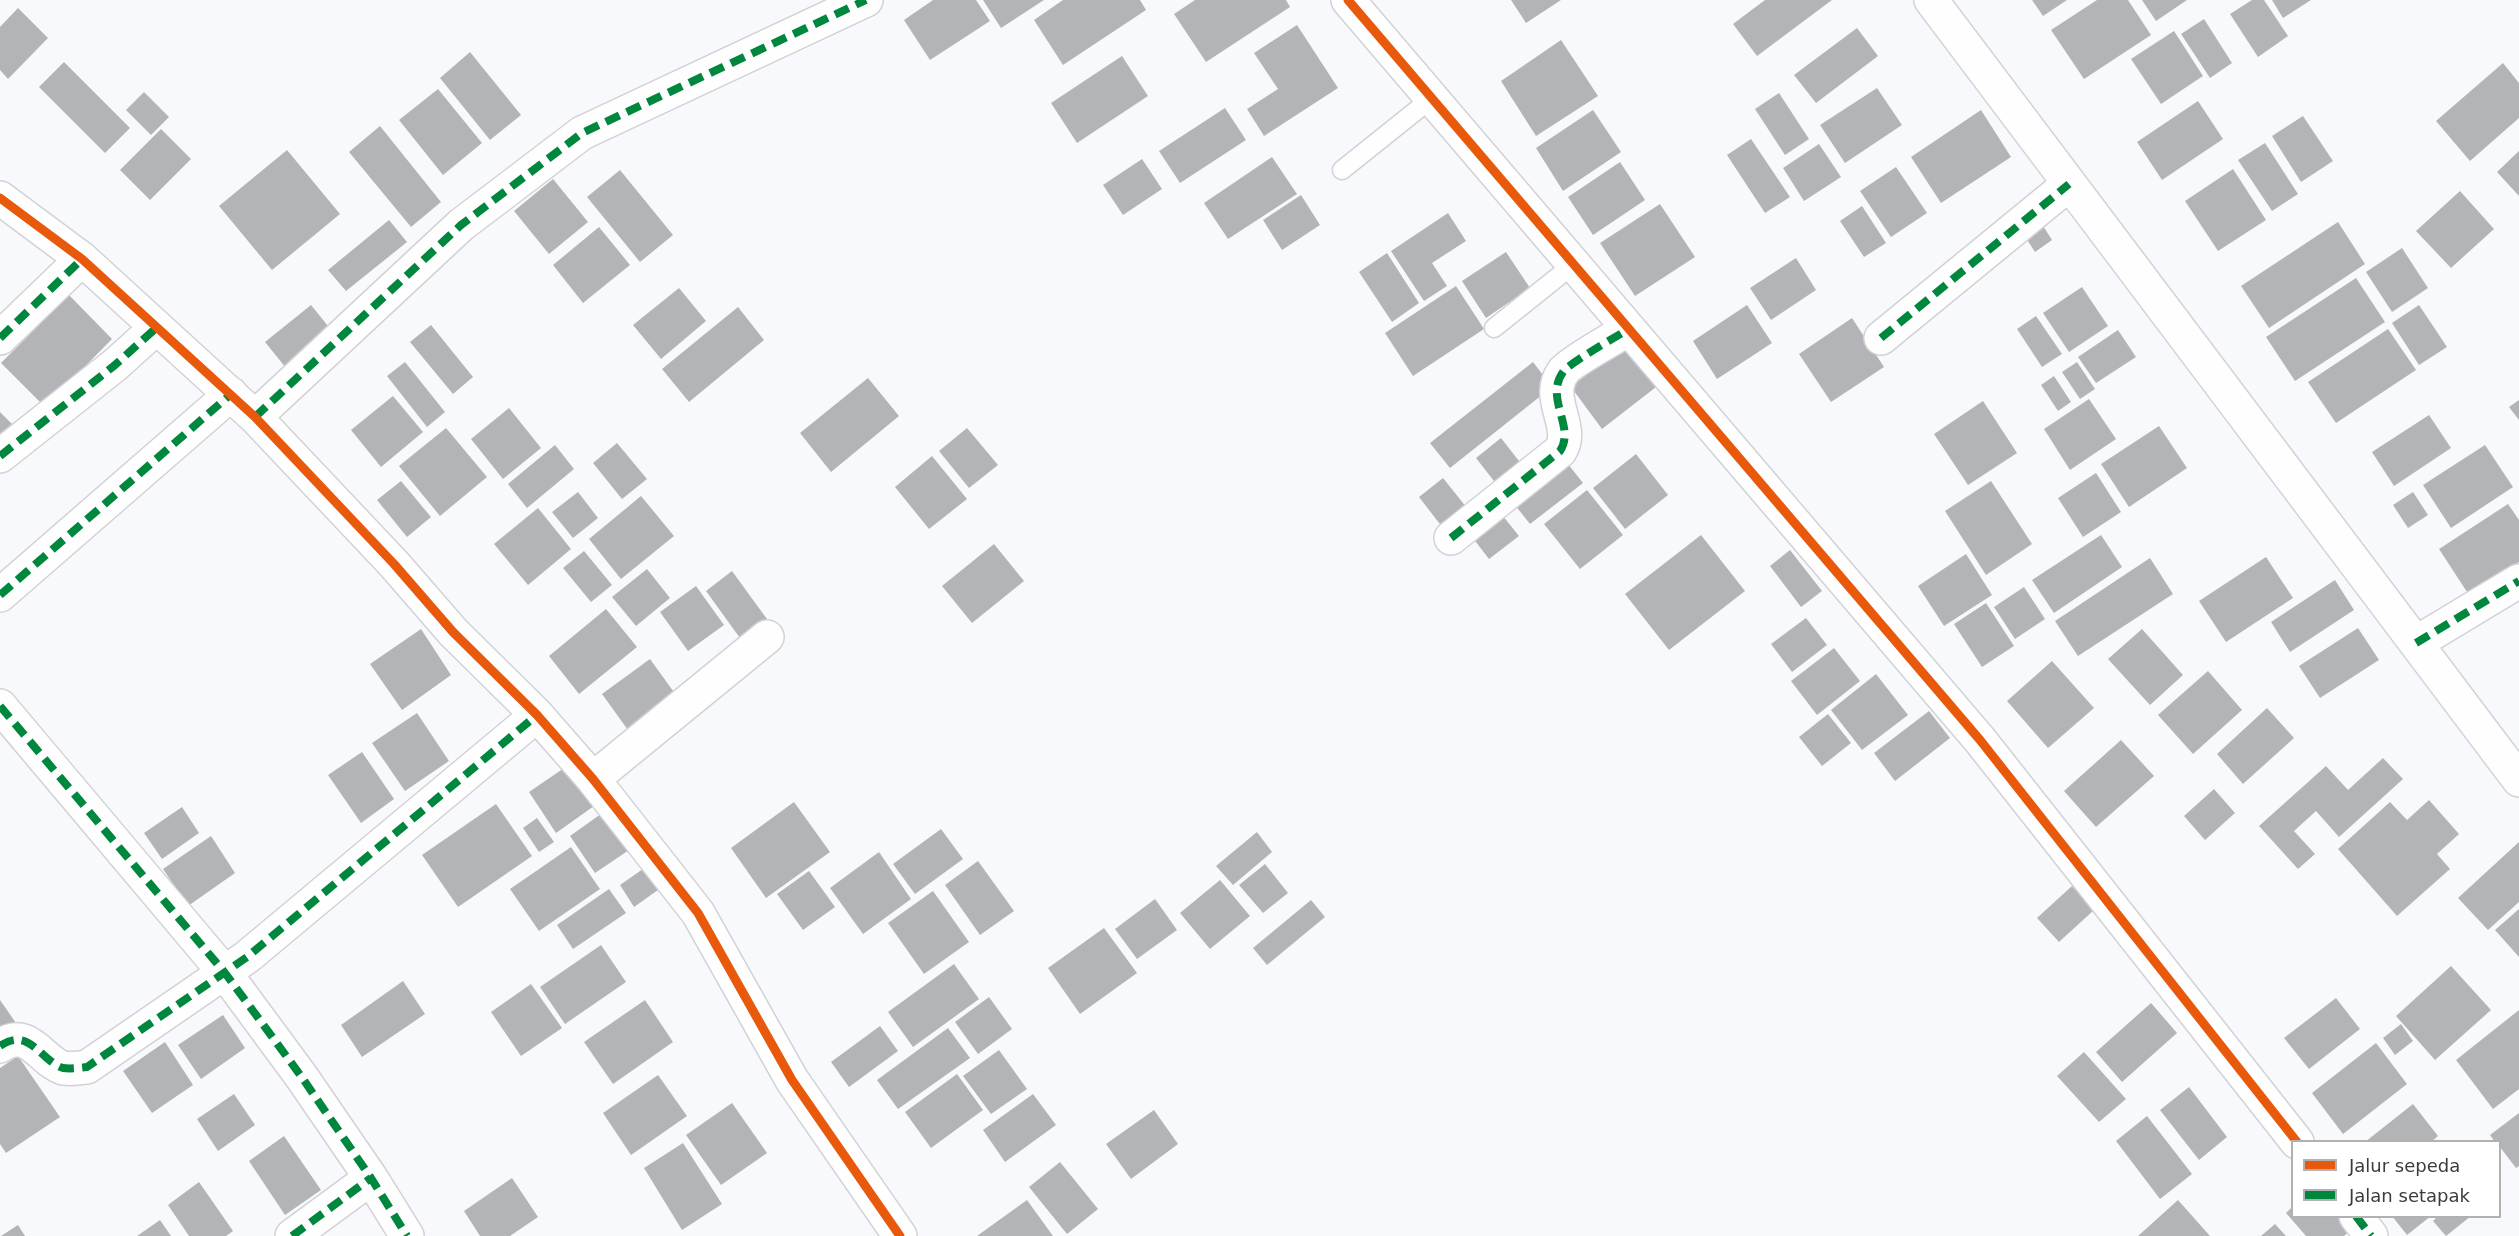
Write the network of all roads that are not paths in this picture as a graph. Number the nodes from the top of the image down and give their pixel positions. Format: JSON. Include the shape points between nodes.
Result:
{"nodes":[{"id":1,"x":866,"y":0,"type":"edge"},
{"id":2,"x":1348,"y":0,"type":"edge"},
{"id":3,"x":1931,"y":0,"type":"edge"},
{"id":4,"x":1432,"y":98,"type":"junction"},
{"id":5,"x":1342,"y":170,"type":"dead end"},
{"id":6,"x":2069,"y":184,"type":"junction"},
{"id":7,"x":0,"y":198,"type":"edge"},
{"id":8,"x":82,"y":260,"type":"junction"},
{"id":9,"x":1574,"y":264,"type":"junction"},
{"id":10,"x":156,"y":328,"type":"junction"},
{"id":11,"x":1494,"y":328,"type":"dead end"},
{"id":12,"x":1629,"y":329,"type":"junction"},
{"id":13,"x":0,"y":338,"type":"edge"},
{"id":14,"x":1881,"y":338,"type":"dead end"},
{"id":15,"x":231,"y":394,"type":"junction"},
{"id":16,"x":255,"y":417,"type":"junction"},
{"id":17,"x":0,"y":456,"type":"edge"},
{"id":18,"x":1451,"y":538,"type":"dead end"},
{"id":19,"x":2519,"y":580,"type":"edge"},
{"id":20,"x":0,"y":595,"type":"edge"},
{"id":21,"x":767,"y":638,"type":"dead end"},
{"id":22,"x":2416,"y":643,"type":"junction"},
{"id":23,"x":0,"y":706,"type":"edge"},
{"id":24,"x":537,"y":715,"type":"junction"},
{"id":25,"x":593,"y":779,"type":"junction"},
{"id":26,"x":2519,"y":780,"type":"edge"},
{"id":27,"x":225,"y":973,"type":"junction"},
{"id":28,"x":0,"y":1046,"type":"edge"},
{"id":29,"x":2295,"y":1140,"type":"edge"},
{"id":30,"x":371,"y":1178,"type":"junction"},
{"id":31,"x":2358,"y":1218,"type":"edge"},
{"id":32,"x":292,"y":1236,"type":"edge"},
{"id":33,"x":407,"y":1236,"type":"edge"},
{"id":34,"x":900,"y":1236,"type":"edge"},
{"id":35,"x":2371,"y":1236,"type":"edge"}],
"edges":[{"from":1,"to":16,"type":"street","via":[[582,133],[461,225]]},
{"from":2,"to":4,"type":"street"},
{"from":3,"to":6,"type":"street"},
{"from":4,"to":5,"type":"lane"},
{"from":4,"to":9,"type":"street"},
{"from":6,"to":14,"type":"street"},
{"from":6,"to":22,"type":"street"},
{"from":7,"to":8,"type":"street"},
{"from":8,"to":10,"type":"street"},
{"from":8,"to":13,"type":"street"},
{"from":9,"to":11,"type":"lane"},
{"from":9,"to":12,"type":"street"},
{"from":10,"to":15,"type":"street"},
{"from":10,"to":17,"type":"street","via":[[116,365]]},
{"from":12,"to":18,"type":"street","via":[[1563,371],[1555,396],[1566,436],[1560,451]]},
{"from":12,"to":29,"type":"street","via":[[1980,740]]},
{"from":15,"to":16,"type":"street"},
{"from":15,"to":20,"type":"street"},
{"from":16,"to":24,"type":"street","via":[[453,632]]},
{"from":19,"to":22,"type":"street"},
{"from":21,"to":25,"type":"street"},
{"from":22,"to":26,"type":"street"},
{"from":23,"to":27,"type":"street"},
{"from":24,"to":25,"type":"street"},
{"from":24,"to":27,"type":"street"},
{"from":25,"to":34,"type":"street","via":[[698,913],[792,1080]]},
{"from":27,"to":28,"type":"street","via":[[87,1067],[62,1068],[16,1039]]},
{"from":27,"to":30,"type":"street"},
{"from":30,"to":32,"type":"street"},
{"from":30,"to":33,"type":"street"},
{"from":31,"to":35,"type":"street"}]}
